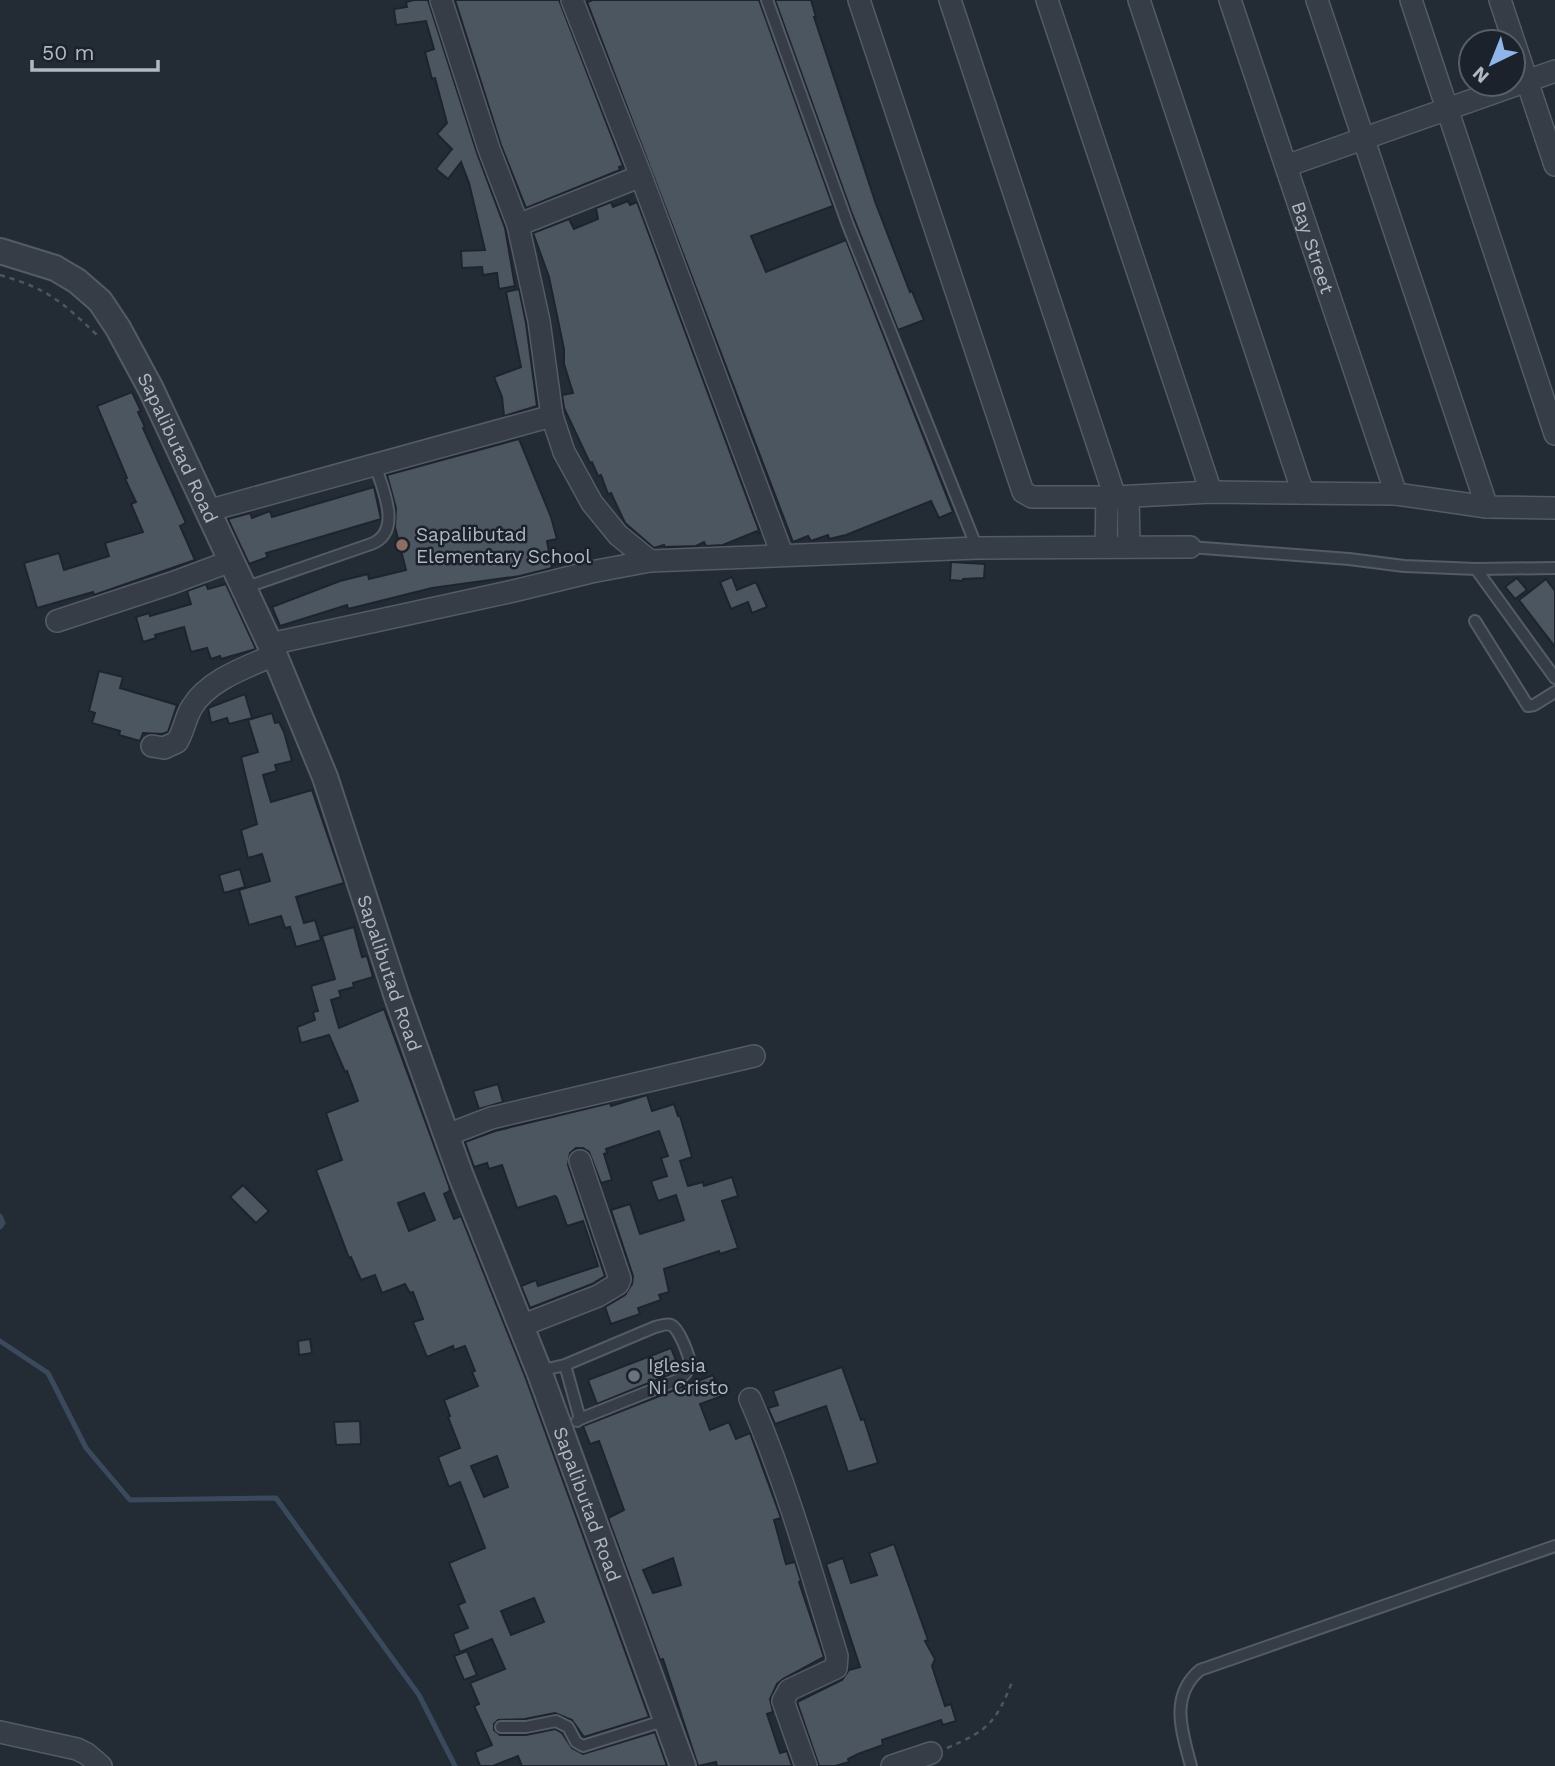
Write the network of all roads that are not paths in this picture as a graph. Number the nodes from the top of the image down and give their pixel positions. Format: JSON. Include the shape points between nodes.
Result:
{"nodes":[{"id":1,"x":441,"y":0,"type":"edge"},
{"id":2,"x":572,"y":0,"type":"edge"},
{"id":3,"x":767,"y":0,"type":"edge"},
{"id":4,"x":859,"y":0,"type":"edge"},
{"id":5,"x":950,"y":0,"type":"edge"},
{"id":6,"x":1047,"y":0,"type":"edge"},
{"id":7,"x":1139,"y":0,"type":"edge"},
{"id":8,"x":1230,"y":0,"type":"edge"},
{"id":9,"x":1317,"y":0,"type":"edge"},
{"id":10,"x":1410,"y":0,"type":"edge"},
{"id":11,"x":1500,"y":0,"type":"edge"},
{"id":12,"x":1509,"y":28,"type":"edge"},
{"id":13,"x":1555,"y":71,"type":"edge"},
{"id":14,"x":1527,"y":82,"type":"joint"},
{"id":15,"x":1481,"y":98,"type":"edge"},
{"id":16,"x":1446,"y":110,"type":"junction"},
{"id":17,"x":1364,"y":139,"type":"junction"},
{"id":18,"x":1555,"y":165,"type":"edge"},
{"id":19,"x":1286,"y":166,"type":"junction"},
{"id":20,"x":642,"y":176,"type":"junction"},
{"id":21,"x":518,"y":225,"type":"junction"},
{"id":22,"x":0,"y":251,"type":"edge"},
{"id":23,"x":552,"y":416,"type":"junction"},
{"id":24,"x":1555,"y":434,"type":"edge"},
{"id":25,"x":375,"y":465,"type":"junction"},
{"id":26,"x":1211,"y":492,"type":"junction"},
{"id":27,"x":1303,"y":492,"type":"junction"},
{"id":28,"x":1396,"y":494,"type":"junction"},
{"id":29,"x":1116,"y":497,"type":"junction"},
{"id":30,"x":1487,"y":507,"type":"junction"},
{"id":31,"x":1555,"y":508,"type":"edge"},
{"id":32,"x":208,"y":511,"type":"junction"},
{"id":33,"x":1129,"y":545,"type":"junction"},
{"id":34,"x":1106,"y":547,"type":"junction"},
{"id":35,"x":1191,"y":547,"type":"joint"},
{"id":36,"x":977,"y":548,"type":"junction"},
{"id":37,"x":782,"y":554,"type":"junction"},
{"id":38,"x":231,"y":561,"type":"junction"},
{"id":39,"x":650,"y":561,"type":"junction"},
{"id":40,"x":1555,"y":568,"type":"edge"},
{"id":41,"x":1476,"y":569,"type":"junction"},
{"id":42,"x":244,"y":588,"type":"junction"},
{"id":43,"x":57,"y":621,"type":"dead end"},
{"id":44,"x":1475,"y":621,"type":"dead end"},
{"id":45,"x":272,"y":649,"type":"junction"},
{"id":46,"x":1555,"y":678,"type":"edge"},
{"id":47,"x":1555,"y":692,"type":"edge"},
{"id":48,"x":152,"y":746,"type":"dead end"},
{"id":49,"x":754,"y":1056,"type":"dead end"},
{"id":50,"x":447,"y":1135,"type":"junction"},
{"id":51,"x":580,"y":1161,"type":"dead end"},
{"id":52,"x":521,"y":1326,"type":"junction"},
{"id":53,"x":565,"y":1365,"type":"junction"},
{"id":54,"x":539,"y":1371,"type":"junction"},
{"id":55,"x":750,"y":1399,"type":"dead end"},
{"id":56,"x":570,"y":1424,"type":"junction"},
{"id":57,"x":1555,"y":1546,"type":"edge"},
{"id":58,"x":666,"y":1720,"type":"junction"},
{"id":59,"x":501,"y":1727,"type":"dead end"},
{"id":60,"x":0,"y":1732,"type":"edge"},
{"id":61,"x":931,"y":1753,"type":"road end"},
{"id":62,"x":101,"y":1766,"type":"edge"},
{"id":63,"x":683,"y":1766,"type":"edge"},
{"id":64,"x":806,"y":1766,"type":"edge"},
{"id":65,"x":892,"y":1766,"type":"edge"},
{"id":66,"x":1191,"y":1766,"type":"edge"}],
"edges":[{"from":1,"to":21,"type":"street"},
{"from":2,"to":20,"type":"street"},
{"from":3,"to":36,"type":"lane","via":[[848,225]]},
{"from":4,"to":29,"type":"street","via":[[1023,492],[1032,497]]},
{"from":5,"to":29,"type":"street"},
{"from":6,"to":26,"type":"street"},
{"from":7,"to":27,"type":"street"},
{"from":8,"to":19,"type":"street","name":"Bay Street"},
{"from":9,"to":17,"type":"street"},
{"from":10,"to":16,"type":"street"},
{"from":11,"to":12,"type":"street"},
{"from":13,"to":14,"type":"street"},
{"from":14,"to":18,"type":"street"},
{"from":15,"to":16,"type":"street"},
{"from":16,"to":17,"type":"street"},
{"from":16,"to":24,"type":"street"},
{"from":17,"to":19,"type":"street"},
{"from":17,"to":30,"type":"street"},
{"from":19,"to":28,"type":"street","name":"Bay Street"},
{"from":20,"to":21,"type":"street"},
{"from":20,"to":37,"type":"street"},
{"from":21,"to":23,"type":"street","via":[[539,321]]},
{"from":22,"to":32,"type":"street","name":"Sapalibutad Road","via":[[55,268],[100,301],[151,389]]},
{"from":23,"to":25,"type":"street"},
{"from":23,"to":39,"type":"street","via":[[564,452],[592,503],[618,535]]},
{"from":25,"to":32,"type":"street"},
{"from":25,"to":42,"type":"lane","via":[[388,508],[385,536]]},
{"from":26,"to":27,"type":"street"},
{"from":26,"to":29,"type":"street"},
{"from":27,"to":28,"type":"street"},
{"from":28,"to":30,"type":"street"},
{"from":29,"to":33,"type":"street"},
{"from":29,"to":34,"type":"street"},
{"from":30,"to":31,"type":"street"},
{"from":32,"to":38,"type":"street","name":"Sapalibutad Road"},
{"from":33,"to":34,"type":"street"},
{"from":33,"to":35,"type":"street"},
{"from":34,"to":36,"type":"street"},
{"from":35,"to":41,"type":"lane"},
{"from":36,"to":37,"type":"street"},
{"from":37,"to":39,"type":"street"},
{"from":38,"to":42,"type":"street","name":"Sapalibutad Road"},
{"from":38,"to":43,"type":"street"},
{"from":39,"to":45,"type":"street"},
{"from":40,"to":41,"type":"lane"},
{"from":41,"to":46,"type":"lane"},
{"from":42,"to":45,"type":"street","name":"Sapalibutad Road"},
{"from":44,"to":47,"type":"lane","via":[[1528,706]]},
{"from":45,"to":48,"type":"street","via":[[202,692],[177,742],[163,748]]},
{"from":45,"to":50,"type":"street","name":"Sapalibutad Road","via":[[325,777]]},
{"from":49,"to":50,"type":"street","via":[[491,1118]]},
{"from":50,"to":52,"type":"street","name":"Sapalibutad Road"},
{"from":51,"to":52,"type":"street","via":[[620,1279],[598,1296]]},
{"from":52,"to":54,"type":"street","name":"Sapalibutad Road"},
{"from":53,"to":54,"type":"lane"},
{"from":53,"to":56,"type":"lane"},
{"from":53,"to":56,"type":"lane","via":[[666,1324],[676,1329],[690,1365],[680,1379]]},
{"from":54,"to":56,"type":"street","name":"Sapalibutad Road"},
{"from":55,"to":64,"type":"street","via":[[837,1656],[836,1668],[789,1690],[783,1701]]},
{"from":56,"to":58,"type":"street","name":"Sapalibutad Road"},
{"from":57,"to":66,"type":"lane","via":[[1199,1670],[1188,1679],[1180,1706]]},
{"from":58,"to":59,"type":"lane","via":[[583,1746],[568,1727],[556,1721]]},
{"from":58,"to":63,"type":"street","name":"Sapalibutad Road"},
{"from":60,"to":62,"type":"street","via":[[77,1749]]},
{"from":61,"to":65,"type":"street"}]}
